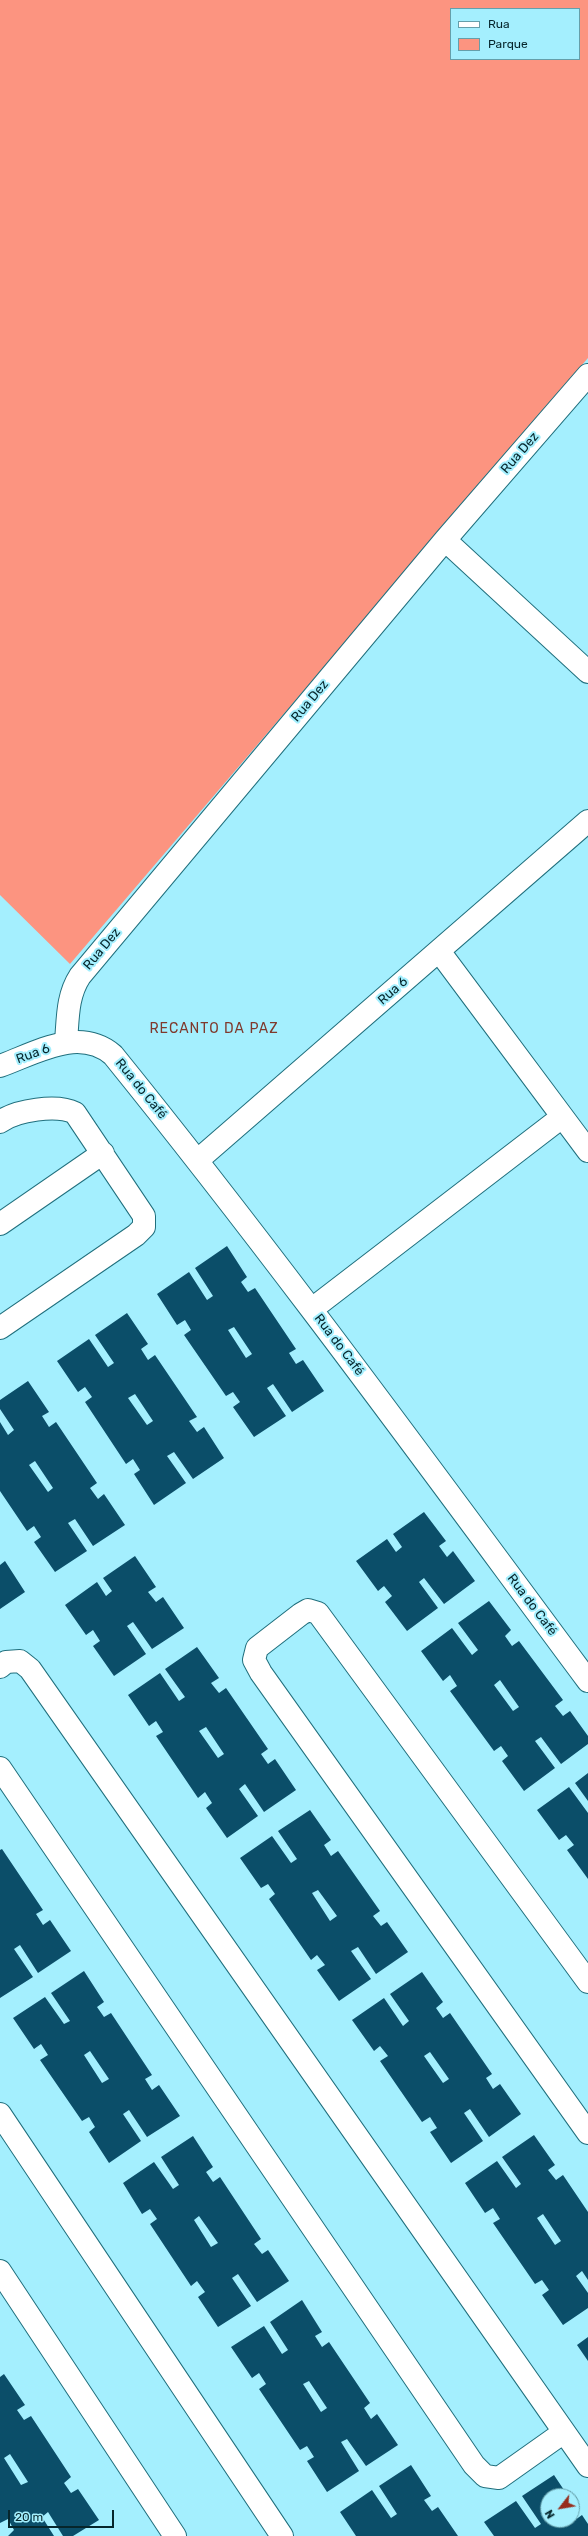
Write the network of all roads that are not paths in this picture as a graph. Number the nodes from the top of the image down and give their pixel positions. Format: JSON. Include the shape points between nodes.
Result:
{"nodes":[{"id":1,"x":588,"y":375,"type":"edge"},
{"id":2,"x":445,"y":540,"type":"junction"},
{"id":3,"x":588,"y":672,"type":"edge"},
{"id":4,"x":588,"y":821,"type":"edge"},
{"id":5,"x":439,"y":951,"type":"junction"},
{"id":6,"x":66,"y":1042,"type":"junction"},
{"id":7,"x":0,"y":1066,"type":"edge"},
{"id":8,"x":562,"y":1117,"type":"junction"},
{"id":9,"x":0,"y":1122,"type":"edge"},
{"id":10,"x":588,"y":1151,"type":"edge"},
{"id":11,"x":103,"y":1153,"type":"junction"},
{"id":12,"x":198,"y":1160,"type":"junction"},
{"id":13,"x":0,"y":1224,"type":"edge"},
{"id":14,"x":312,"y":1309,"type":"junction"},
{"id":15,"x":0,"y":1328,"type":"edge"},
{"id":16,"x":0,"y":1667,"type":"edge"},
{"id":17,"x":588,"y":1681,"type":"edge"},
{"id":18,"x":0,"y":1768,"type":"edge"},
{"id":19,"x":588,"y":1982,"type":"edge"},
{"id":20,"x":0,"y":2114,"type":"edge"},
{"id":21,"x":588,"y":2133,"type":"edge"},
{"id":22,"x":0,"y":2272,"type":"edge"},
{"id":23,"x":564,"y":2432,"type":"junction"},
{"id":24,"x":588,"y":2466,"type":"edge"},
{"id":25,"x":174,"y":2536,"type":"edge"},
{"id":26,"x":282,"y":2536,"type":"edge"}],
"edges":[{"from":1,"to":2,"type":"street","name":"Rua Dez"},
{"from":2,"to":3,"type":"street"},
{"from":2,"to":6,"type":"street","name":"Rua Dez","via":[[80,976],[72,989],[69,1001]]},
{"from":4,"to":5,"type":"street","name":"Rua 6"},
{"from":5,"to":8,"type":"street"},
{"from":5,"to":12,"type":"street","name":"Rua 6"},
{"from":6,"to":7,"type":"street","name":"Rua 6"},
{"from":6,"to":12,"type":"street","name":"Rua do Café","via":[[91,1042],[113,1055]]},
{"from":8,"to":10,"type":"street"},
{"from":8,"to":14,"type":"street"},
{"from":9,"to":11,"type":"street","via":[[18,1113],[66,1108],[82,1120]]},
{"from":11,"to":13,"type":"street"},
{"from":11,"to":15,"type":"street","via":[[144,1216],[144,1227]]},
{"from":12,"to":14,"type":"street","name":"Rua do Café"},
{"from":14,"to":17,"type":"street","name":"Rua do Café"},
{"from":16,"to":23,"type":"street","via":[[6,1662],[20,1661],[30,1669]]},
{"from":18,"to":23,"type":"street","via":[[474,2465],[484,2476],[499,2478]]},
{"from":19,"to":21,"type":"street","via":[[318,1613],[308,1610],[301,1614],[257,1648],[254,1660],[260,1673]]},
{"from":20,"to":26,"type":"street"},
{"from":22,"to":25,"type":"street"},
{"from":23,"to":24,"type":"street"}]}
